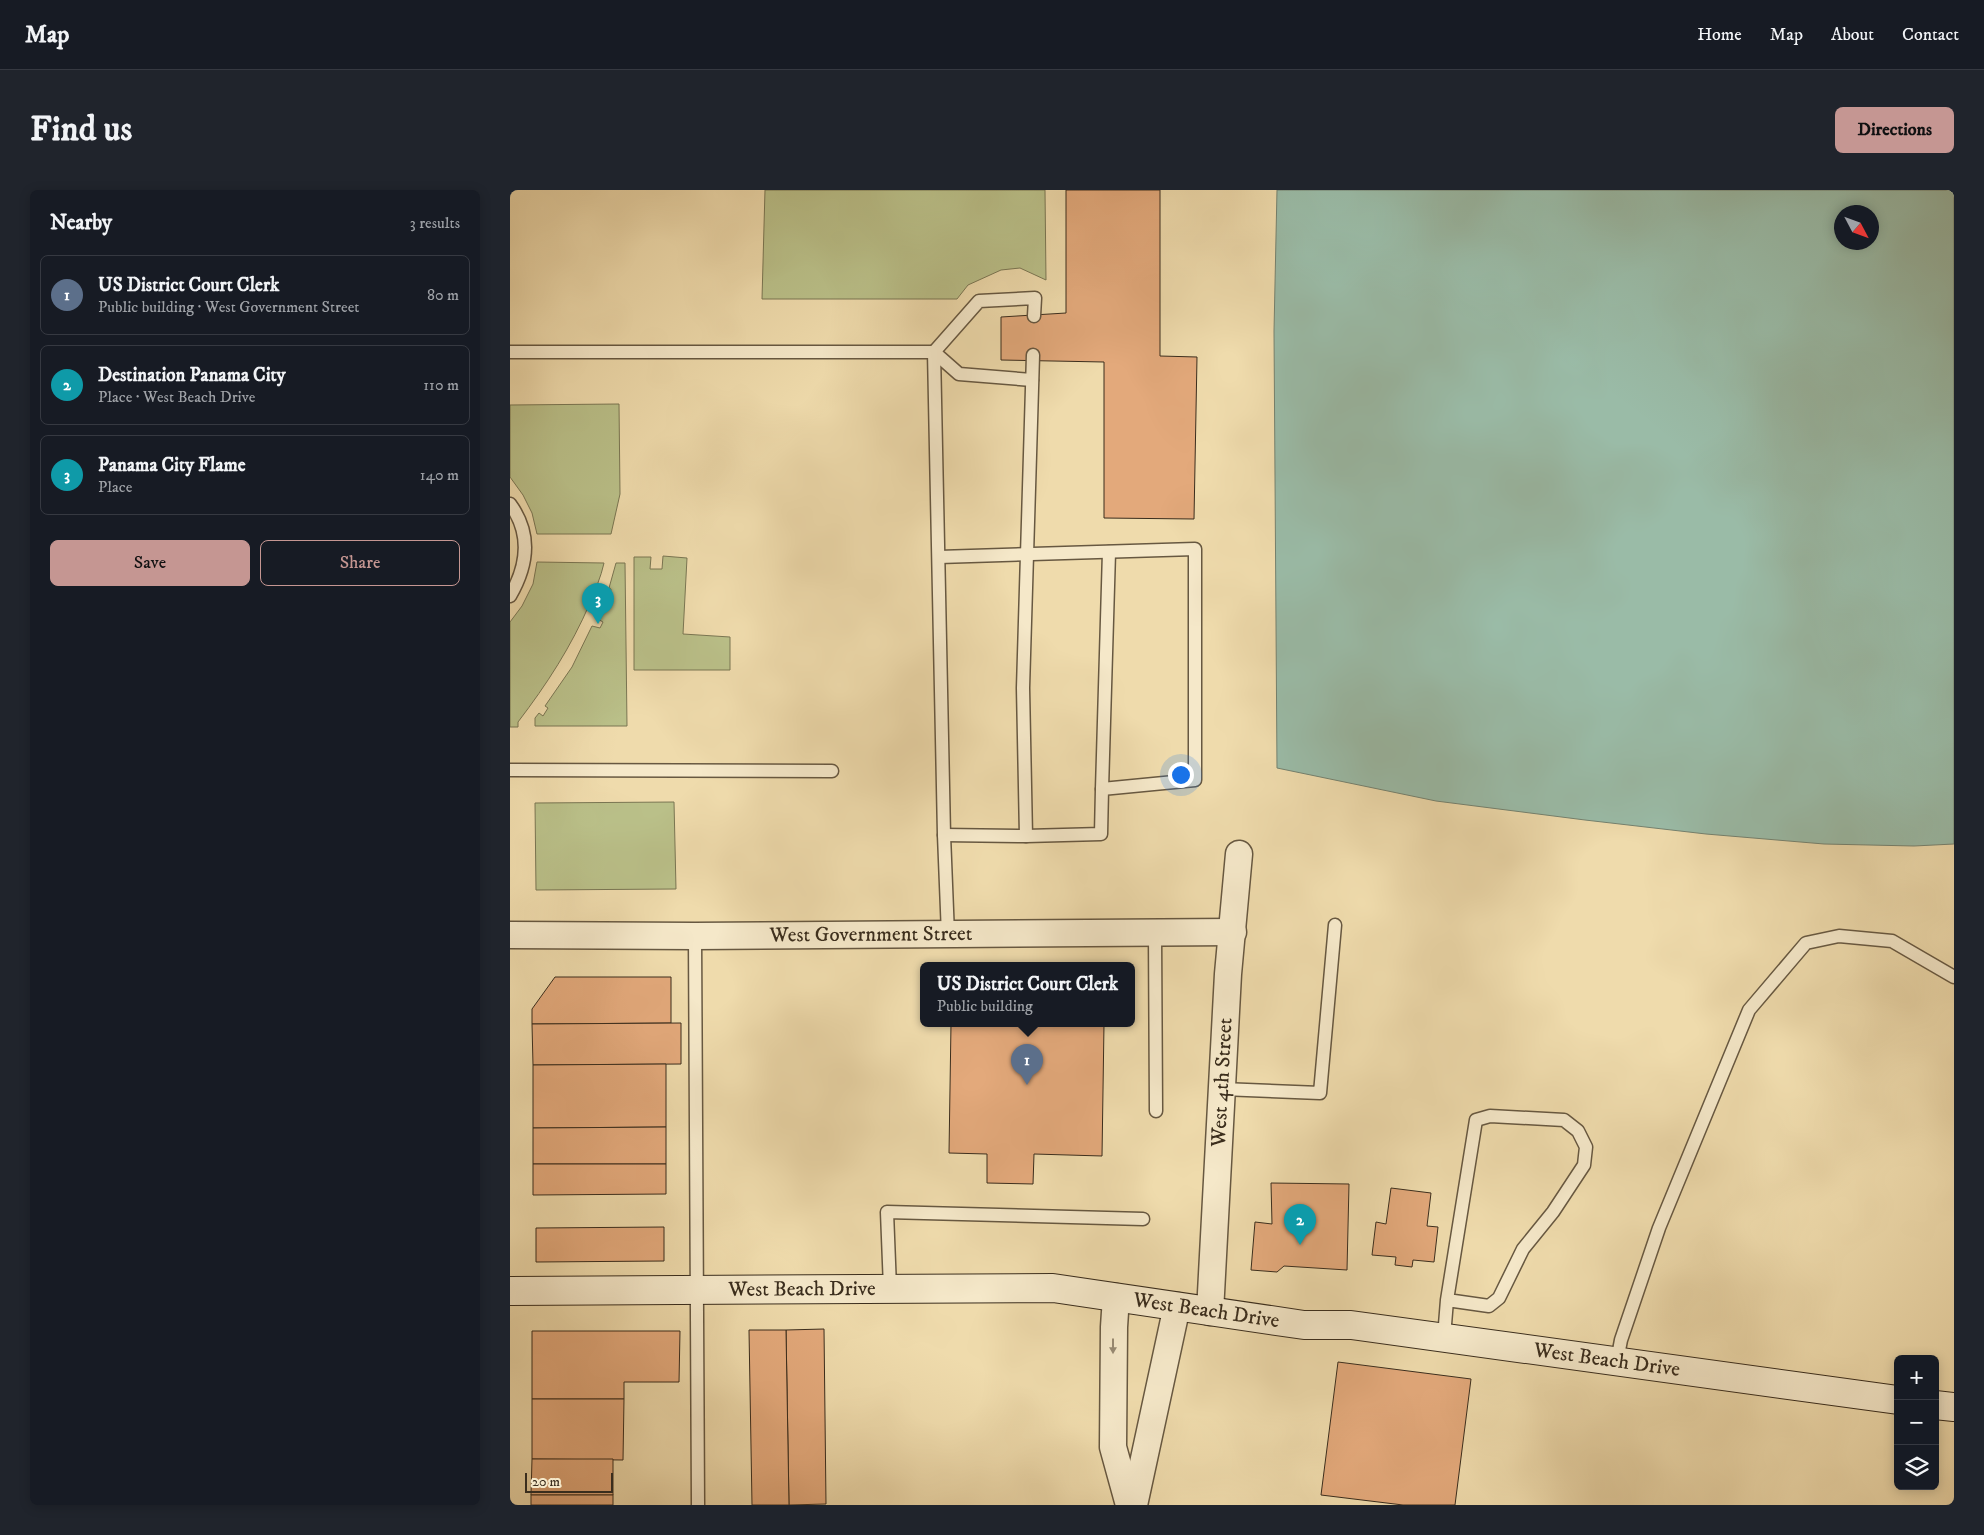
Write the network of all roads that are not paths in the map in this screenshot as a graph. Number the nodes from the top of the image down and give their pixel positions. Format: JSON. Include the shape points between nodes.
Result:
{"nodes":[{"id":1,"x":1034,"y":316,"type":"dead end"},
{"id":2,"x":510,"y":352,"type":"edge"},
{"id":3,"x":934,"y":352,"type":"junction"},
{"id":4,"x":1033,"y":355,"type":"dead end"},
{"id":5,"x":1032,"y":380,"type":"junction"},
{"id":6,"x":510,"y":504,"type":"edge"},
{"id":7,"x":1109,"y":552,"type":"junction"},
{"id":8,"x":1027,"y":554,"type":"junction"},
{"id":9,"x":939,"y":557,"type":"junction"},
{"id":10,"x":510,"y":596,"type":"edge"},
{"id":11,"x":510,"y":770,"type":"edge"},
{"id":12,"x":832,"y":771,"type":"dead end"},
{"id":13,"x":1102,"y":789,"type":"junction"},
{"id":14,"x":944,"y":834,"type":"junction"},
{"id":15,"x":1026,"y":836,"type":"junction"},
{"id":16,"x":1239,"y":854,"type":"dead end"},
{"id":17,"x":1335,"y":925,"type":"dead end"},
{"id":18,"x":1233,"y":932,"type":"junction"},
{"id":19,"x":1155,"y":933,"type":"junction"},
{"id":20,"x":510,"y":935,"type":"edge"},
{"id":21,"x":948,"y":935,"type":"junction"},
{"id":22,"x":694,"y":936,"type":"junction"},
{"id":23,"x":1954,"y":977,"type":"edge"},
{"id":24,"x":1222,"y":1088,"type":"junction"},
{"id":25,"x":1156,"y":1111,"type":"dead end"},
{"id":26,"x":1143,"y":1219,"type":"dead end"},
{"id":27,"x":890,"y":1288,"type":"junction"},
{"id":28,"x":696,"y":1290,"type":"junction"},
{"id":29,"x":510,"y":1291,"type":"edge"},
{"id":30,"x":1116,"y":1297,"type":"junction"},
{"id":31,"x":1448,"y":1300,"type":"junction"},
{"id":32,"x":1177,"y":1306,"type":"junction"},
{"id":33,"x":1210,"y":1312,"type":"junction"},
{"id":34,"x":1444,"y":1337,"type":"junction"},
{"id":35,"x":1617,"y":1361,"type":"junction"},
{"id":36,"x":1894,"y":1399,"type":"edge"},
{"id":37,"x":1939,"y":1405,"type":"edge"},
{"id":38,"x":1954,"y":1407,"type":"edge"},
{"id":39,"x":698,"y":1505,"type":"edge"},
{"id":40,"x":1129,"y":1505,"type":"edge"},
{"id":41,"x":1134,"y":1505,"type":"edge"}],
"edges":[{"from":1,"to":3,"type":"lane","via":[[1035,298],[979,301]]},
{"from":2,"to":3,"type":"lane"},
{"from":3,"to":5,"type":"lane","via":[[959,374]]},
{"from":3,"to":9,"type":"lane"},
{"from":4,"to":5,"type":"lane"},
{"from":5,"to":8,"type":"lane"},
{"from":6,"to":10,"type":"lane","via":[[522,523],[525,540],[522,570]]},
{"from":7,"to":8,"type":"lane"},
{"from":7,"to":13,"type":"lane"},
{"from":7,"to":13,"type":"lane","via":[[1195,549],[1195,780]]},
{"from":8,"to":9,"type":"lane"},
{"from":8,"to":15,"type":"lane","via":[[1023,688]]},
{"from":9,"to":14,"type":"lane"},
{"from":11,"to":12,"type":"lane"},
{"from":13,"to":15,"type":"lane","via":[[1101,834]]},
{"from":14,"to":15,"type":"lane"},
{"from":14,"to":21,"type":"lane"},
{"from":16,"to":18,"type":"street","name":"West 4th Street"},
{"from":17,"to":24,"type":"lane","via":[[1320,1093]]},
{"from":18,"to":19,"type":"street","name":"West Government Street"},
{"from":18,"to":24,"type":"street","name":"West 4th Street"},
{"from":19,"to":21,"type":"street","name":"West Government Street"},
{"from":19,"to":25,"type":"lane"},
{"from":20,"to":22,"type":"street","name":"West Government Street"},
{"from":21,"to":22,"type":"street","name":"West Government Street"},
{"from":22,"to":28,"type":"lane"},
{"from":23,"to":35,"type":"lane","via":[[1892,941],[1839,936],[1806,943],[1748,1010],[1659,1228],[1621,1340]]},
{"from":24,"to":33,"type":"street","name":"West 4th Street"},
{"from":26,"to":27,"type":"lane","via":[[887,1212]]},
{"from":27,"to":28,"type":"street","name":"West Beach Drive"},
{"from":27,"to":30,"type":"street","name":"West Beach Drive","via":[[1052,1288]]},
{"from":28,"to":29,"type":"street","name":"West Beach Drive"},
{"from":28,"to":39,"type":"lane"},
{"from":30,"to":32,"type":"street","name":"West Beach Drive"},
{"from":30,"to":40,"type":"street","one_way":true,"via":[[1113,1447]]},
{"from":31,"to":31,"type":"lane","via":[[1476,1120],[1490,1116],[1564,1120],[1578,1131],[1586,1147],[1584,1165],[1553,1212],[1523,1249],[1499,1298],[1489,1306]]},
{"from":31,"to":34,"type":"lane"},
{"from":32,"to":33,"type":"street","name":"West Beach Drive"},
{"from":32,"to":41,"type":"street"},
{"from":33,"to":34,"type":"street","name":"West Beach Drive","via":[[1304,1325],[1351,1325]]},
{"from":34,"to":35,"type":"street","name":"West Beach Drive"},
{"from":35,"to":36,"type":"street","name":"West Beach Drive"},
{"from":37,"to":38,"type":"street"}]}
